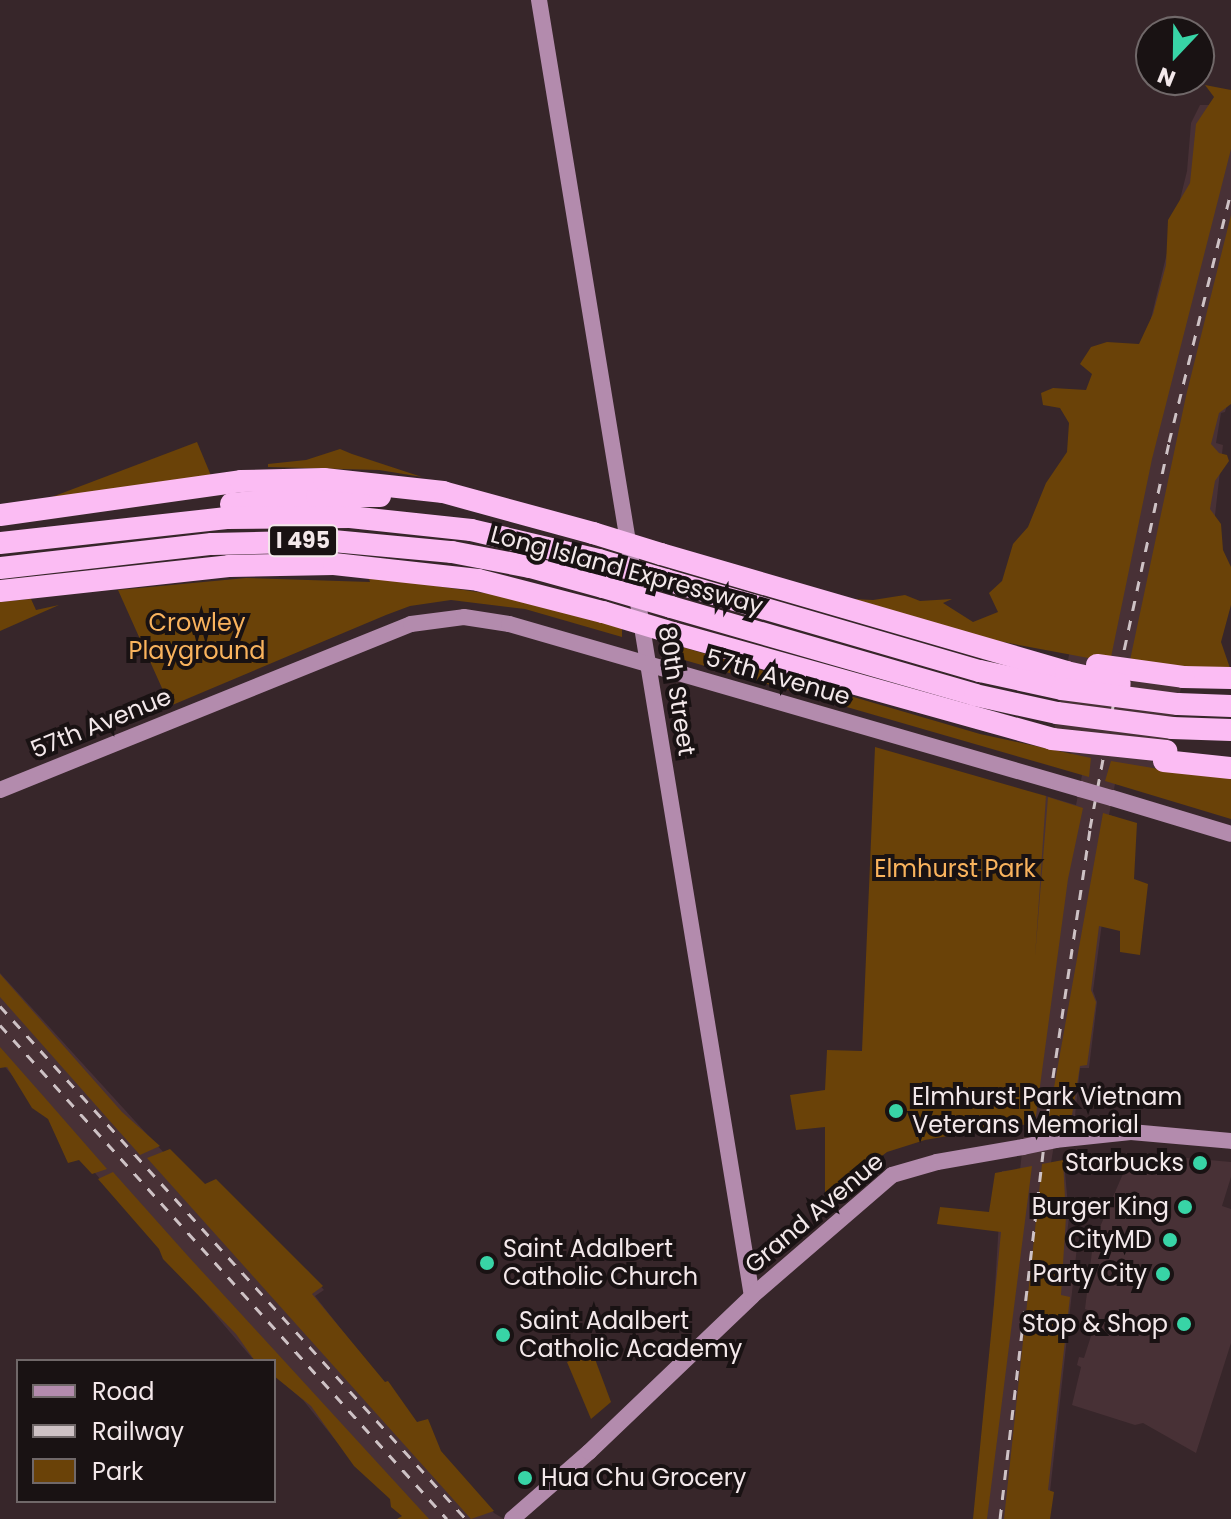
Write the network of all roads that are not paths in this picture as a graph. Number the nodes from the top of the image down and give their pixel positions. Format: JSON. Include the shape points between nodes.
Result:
{"nodes":[{"id":1,"x":539,"y":0,"type":"edge"},
{"id":2,"x":493,"y":505,"type":"junction"},
{"id":3,"x":0,"y":515,"type":"edge"},
{"id":4,"x":106,"y":531,"type":"junction"},
{"id":5,"x":0,"y":543,"type":"edge"},
{"id":6,"x":0,"y":568,"type":"edge"},
{"id":7,"x":0,"y":591,"type":"edge"},
{"id":8,"x":648,"y":664,"type":"junction"},
{"id":9,"x":1065,"y":674,"type":"junction"},
{"id":10,"x":1231,"y":678,"type":"edge"},
{"id":11,"x":1181,"y":691,"type":"junction"},
{"id":12,"x":1231,"y":693,"type":"edge"},
{"id":13,"x":1231,"y":706,"type":"edge"},
{"id":14,"x":1231,"y":730,"type":"edge"},
{"id":15,"x":1231,"y":754,"type":"edge"},
{"id":16,"x":1165,"y":756,"type":"junction"},
{"id":17,"x":1231,"y":768,"type":"edge"},
{"id":18,"x":0,"y":790,"type":"edge"},
{"id":19,"x":1231,"y":834,"type":"edge"},
{"id":20,"x":1230,"y":1139,"type":"edge"},
{"id":21,"x":752,"y":1296,"type":"junction"},
{"id":22,"x":512,"y":1519,"type":"edge"}],
"edges":[{"from":1,"to":8,"type":"street","name":"80th Street"},
{"from":2,"to":3,"type":"highway","via":[[384,483],[282,479]]},
{"from":2,"to":4,"type":"highway","via":[[317,496],[182,509]]},
{"from":2,"to":9,"type":"highway","bridge":true},
{"from":4,"to":5,"type":"highway","name":"Long Island Expressway","number":"I 495"},
{"from":4,"to":9,"type":"highway","name":"Long Island Expressway","number":"I 495","bridge":true,"via":[[227,518],[350,517],[471,530],[599,560],[980,671]]},
{"from":6,"to":14,"type":"highway","name":"Long Island Expressway","number":"I 495","bridge":true,"via":[[212,544],[333,541],[452,552],[530,567],[975,695],[1057,713]]},
{"from":7,"to":16,"type":"highway","bridge":true,"via":[[229,566],[347,564],[478,580],[1052,739]]},
{"from":8,"to":18,"type":"street","name":"57th Avenue","via":[[509,624],[437,618],[386,633]]},
{"from":8,"to":19,"type":"street","name":"57th Avenue","bridge":true},
{"from":8,"to":21,"type":"street","name":"80th Street"},
{"from":9,"to":11,"type":"highway","bridge":true},
{"from":10,"to":11,"type":"highway"},
{"from":11,"to":12,"type":"highway"},
{"from":11,"to":13,"type":"highway"},
{"from":15,"to":16,"type":"highway"},
{"from":16,"to":17,"type":"highway"},
{"from":20,"to":21,"type":"street","name":"Grand Avenue","bridge":true,"via":[[1131,1132],[1055,1140],[892,1175]]},
{"from":21,"to":22,"type":"street","name":"Grand Avenue"}]}
